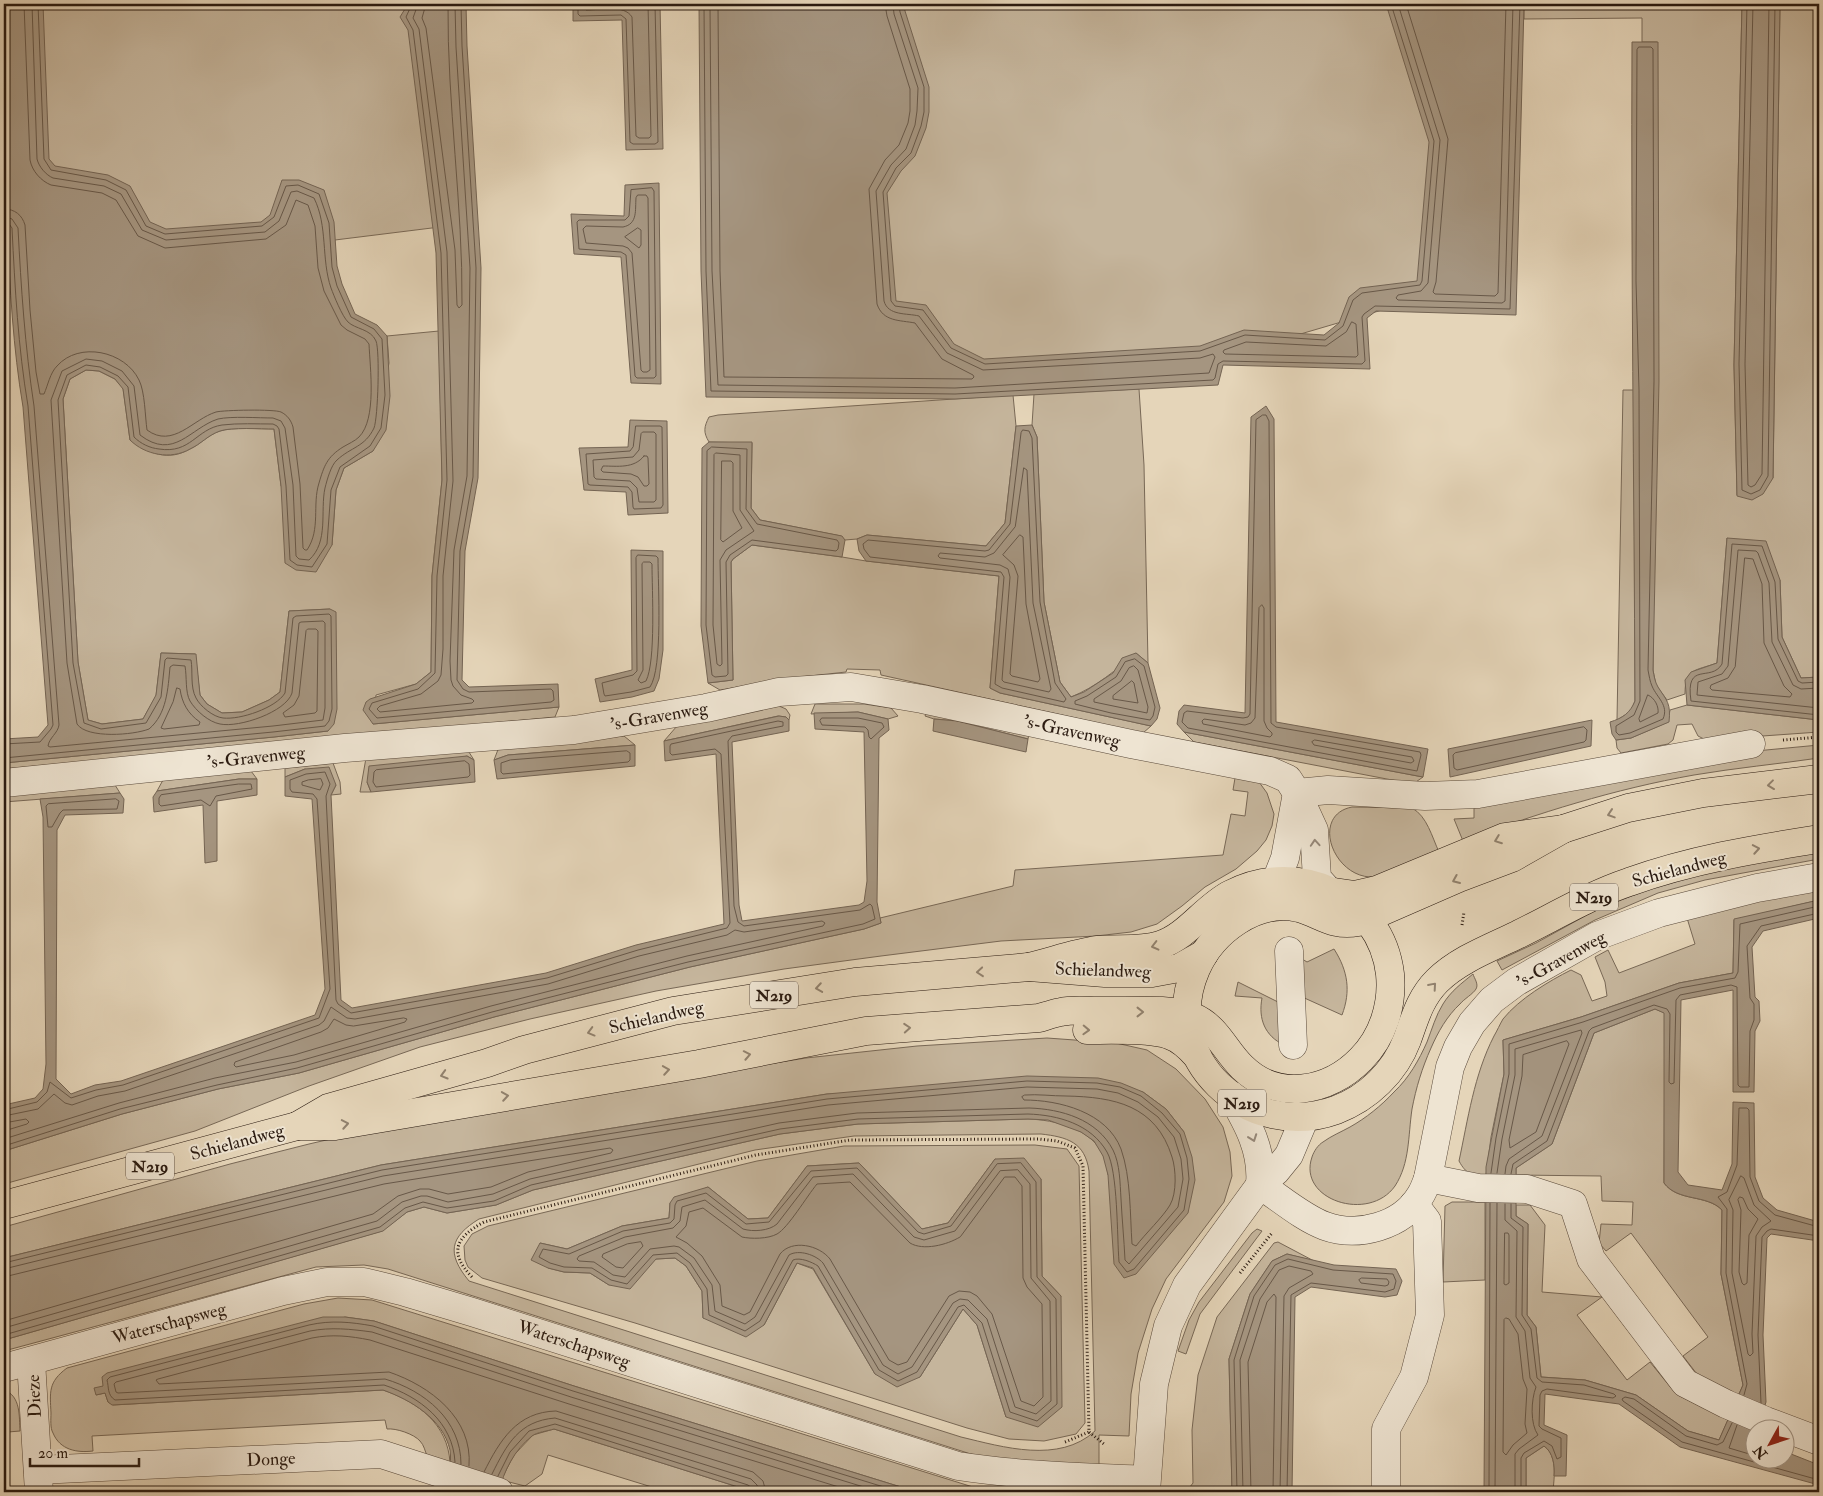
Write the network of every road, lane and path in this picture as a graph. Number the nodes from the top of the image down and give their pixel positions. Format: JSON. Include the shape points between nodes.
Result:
{"nodes":[{"id":1,"x":1751,"y":744,"type":"dead end"},
{"id":2,"x":1819,"y":779,"type":"edge"},
{"id":3,"x":4,"y":783,"type":"edge"},
{"id":4,"x":1297,"y":793,"type":"junction"},
{"id":5,"x":1563,"y":829,"type":"junction"},
{"id":6,"x":1819,"y":839,"type":"edge"},
{"id":7,"x":1819,"y":877,"type":"edge"},
{"id":8,"x":1276,"y":881,"type":"junction"},
{"id":9,"x":1330,"y":890,"type":"junction"},
{"id":10,"x":1250,"y":914,"type":"junction"},
{"id":11,"x":1366,"y":919,"type":"junction"},
{"id":12,"x":1289,"y":951,"type":"dead end"},
{"id":13,"x":1204,"y":954,"type":"junction"},
{"id":14,"x":1029,"y":968,"type":"junction"},
{"id":15,"x":1187,"y":1015,"type":"junction"},
{"id":16,"x":1040,"y":1018,"type":"junction"},
{"id":17,"x":1293,"y":1045,"type":"dead end"},
{"id":18,"x":1197,"y":1056,"type":"junction"},
{"id":19,"x":1333,"y":1080,"type":"junction"},
{"id":20,"x":1231,"y":1095,"type":"junction"},
{"id":21,"x":1305,"y":1117,"type":"junction"},
{"id":22,"x":297,"y":1126,"type":"junction"},
{"id":23,"x":1428,"y":1178,"type":"junction"},
{"id":24,"x":1260,"y":1185,"type":"junction"},
{"id":25,"x":1414,"y":1204,"type":"junction"},
{"id":26,"x":4,"y":1205,"type":"edge"},
{"id":27,"x":1293,"y":1207,"type":"junction"},
{"id":28,"x":1236,"y":1277,"type":"dead end"},
{"id":29,"x":474,"y":1278,"type":"dead end"},
{"id":30,"x":31,"y":1361,"type":"junction"},
{"id":31,"x":4,"y":1368,"type":"edge"},
{"id":32,"x":1819,"y":1441,"type":"edge"},
{"id":33,"x":1060,"y":1443,"type":"dead end"},
{"id":34,"x":39,"y":1481,"type":"edge"},
{"id":35,"x":1146,"y":1486,"type":"edge"},
{"id":36,"x":499,"y":1492,"type":"edge"},
{"id":37,"x":1386,"y":1492,"type":"edge"}],
"edges":[{"from":1,"to":4,"type":"street","via":[[1478,794],[1426,796],[1328,790]]},
{"from":2,"to":5,"type":"main road","number":"N219","one_way":true,"via":[[1703,793],[1628,808]]},
{"from":3,"to":4,"type":"street","name":"'s-Gravenweg","via":[[345,748],[574,730],[779,692],[852,687],[1270,770],[1288,779]]},
{"from":4,"to":8,"type":"street"},
{"from":9,"to":4,"type":"street","name":"'s-Gravenweg","one_way":true,"via":[[1317,878],[1314,830]]},
{"from":5,"to":9,"type":"main road","number":"N219","one_way":true,"via":[[1505,837],[1370,892],[1355,895]]},
{"from":5,"to":11,"type":"main road","number":"N219","one_way":true,"via":[[1512,858]]},
{"from":21,"to":6,"type":"main road","name":"Schielandweg","number":"N219","one_way":true,"via":[[1346,1105],[1373,1088],[1395,1064],[1425,995],[1451,969],[1626,882],[1749,850]]},
{"from":7,"to":23,"type":"street","name":"'s-Gravenweg","via":[[1686,906],[1597,936],[1516,982],[1492,1000],[1472,1023],[1450,1067]]},
{"from":8,"to":9,"type":"main road","number":"N219","via":[[1309,882]]},
{"from":8,"to":10,"type":"main road","number":"N219","via":[[1269,894]]},
{"from":8,"to":14,"type":"main road","name":"Schielandweg","number":"N219","one_way":true,"via":[[1239,890],[1216,903],[1180,935],[1162,945],[1097,950]]},
{"from":9,"to":11,"type":"main road","number":"N219","via":[[1352,904]]},
{"from":10,"to":11,"type":"main road","number":"N219","via":[[1284,907],[1298,908],[1333,923],[1349,924]]},
{"from":10,"to":13,"type":"main road","number":"N219","via":[[1226,930]]},
{"from":11,"to":19,"type":"main road","number":"N219","via":[[1379,938],[1387,960],[1389,1005],[1383,1026],[1367,1054]]},
{"from":12,"to":17,"type":"street"},
{"from":13,"to":14,"type":"main road","name":"Schielandweg","number":"N219","via":[[1179,968],[1152,973]]},
{"from":13,"to":15,"type":"main road","number":"N219","via":[[1191,984]]},
{"from":14,"to":22,"type":"main road","name":"Schielandweg","number":"N219","one_way":true,"via":[[855,982],[673,1011],[524,1050],[328,1108]]},
{"from":16,"to":15,"type":"main road","name":"Schielandweg","number":"N219","one_way":true,"via":[[1062,1011],[1175,1012]]},
{"from":15,"to":18,"type":"main road","number":"N219","via":[[1189,1036]]},
{"from":15,"to":19,"type":"main road","number":"N219","via":[[1210,1028],[1241,1067],[1264,1082],[1280,1088],[1303,1089]]},
{"from":16,"to":18,"type":"main road","name":"Schielandweg","number":"N219","one_way":true,"via":[[1068,1029],[1162,1033],[1178,1039]]},
{"from":22,"to":16,"type":"main road","name":"Schielandweg","number":"N219","one_way":true,"via":[[345,1124],[699,1064],[866,1031]]},
{"from":18,"to":20,"type":"main road","number":"N219","via":[[1210,1075]]},
{"from":19,"to":21,"type":"main road","number":"N219","via":[[1316,1097]]},
{"from":20,"to":21,"type":"main road","number":"N219","via":[[1243,1104],[1269,1114]]},
{"from":20,"to":24,"type":"street","one_way":true,"via":[[1253,1138],[1262,1169]]},
{"from":21,"to":24,"type":"street","via":[[1289,1155]]},
{"from":22,"to":26,"type":"main road","name":"Schielandweg","number":"N219"},
{"from":23,"to":25,"type":"street","name":"'s-Gravenweg"},
{"from":23,"to":32,"type":"street","via":[[1478,1188],[1527,1189],[1573,1204],[1591,1260],[1685,1383],[1726,1404]]},
{"from":24,"to":27,"type":"street","name":"'s-Gravenweg"},
{"from":24,"to":35,"type":"street","via":[[1187,1285],[1168,1326],[1154,1384]]},
{"from":25,"to":27,"type":"street","name":"'s-Gravenweg","via":[[1383,1226],[1351,1231],[1325,1226]]},
{"from":25,"to":37,"type":"street","via":[[1427,1221],[1430,1315],[1414,1377],[1386,1429]]},
{"from":27,"to":28,"type":"path"},
{"from":29,"to":33,"type":"path","via":[[462,1266],[458,1252],[460,1241],[484,1222],[756,1155],[850,1140],[1057,1140],[1075,1148],[1083,1166],[1090,1432]]},
{"from":30,"to":31,"type":"street","name":"Waterschapsweg"},
{"from":30,"to":34,"type":"street","name":"Dieze"},
{"from":30,"to":35,"type":"street","name":"Waterschapsweg","via":[[283,1291],[327,1282],[364,1282],[472,1312],[958,1466]]},
{"from":34,"to":36,"type":"street","name":"Donge","via":[[381,1454]]}]}
